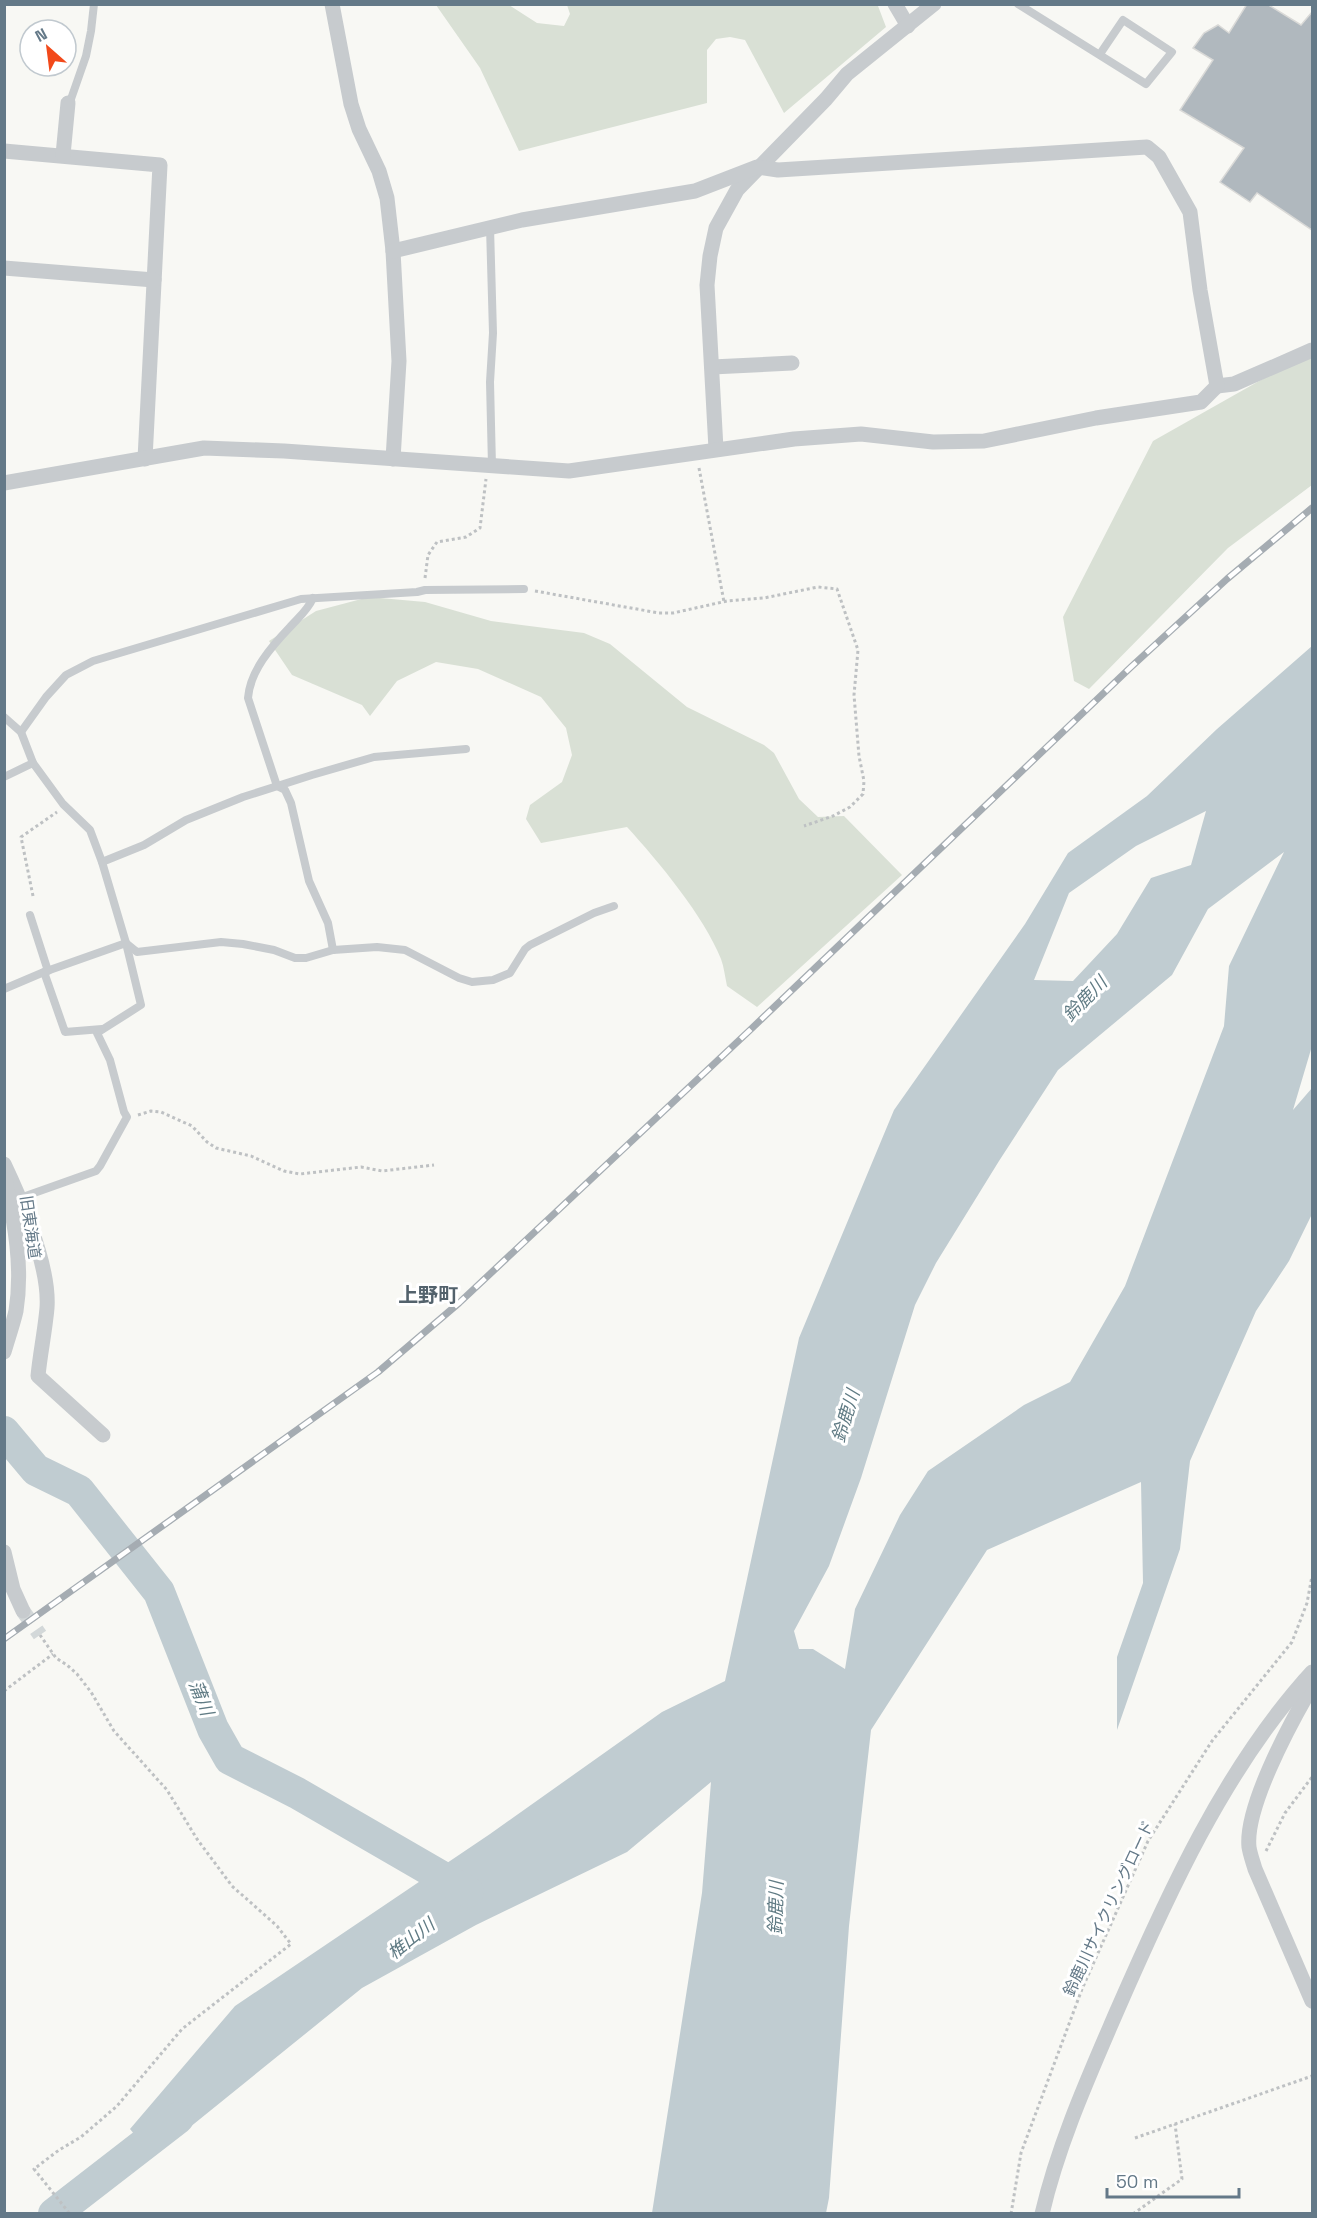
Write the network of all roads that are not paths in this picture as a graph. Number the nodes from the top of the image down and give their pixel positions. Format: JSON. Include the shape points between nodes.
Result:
{"nodes":[{"id":1,"x":94,"y":4,"type":"edge"},
{"id":2,"x":332,"y":4,"type":"edge"},
{"id":3,"x":895,"y":4,"type":"edge"},
{"id":4,"x":934,"y":4,"type":"edge"},
{"id":5,"x":1018,"y":4,"type":"edge"},
{"id":6,"x":908,"y":27,"type":"junction"},
{"id":7,"x":1100,"y":54,"type":"junction"},
{"id":8,"x":68,"y":103,"type":"joint"},
{"id":9,"x":4,"y":151,"type":"edge"},
{"id":10,"x":63,"y":155,"type":"junction"},
{"id":11,"x":757,"y":167,"type":"junction"},
{"id":12,"x":490,"y":227,"type":"junction"},
{"id":13,"x":393,"y":251,"type":"junction"},
{"id":14,"x":4,"y":268,"type":"edge"},
{"id":15,"x":154,"y":280,"type":"junction"},
{"id":16,"x":1312,"y":350,"type":"edge"},
{"id":17,"x":792,"y":363,"type":"dead end"},
{"id":18,"x":712,"y":368,"type":"junction"},
{"id":19,"x":1217,"y":386,"type":"junction"},
{"id":20,"x":716,"y":449,"type":"junction"},
{"id":21,"x":145,"y":459,"type":"junction"},
{"id":22,"x":393,"y":459,"type":"junction"},
{"id":23,"x":489,"y":466,"type":"junction"},
{"id":24,"x":4,"y":483,"type":"edge"},
{"id":25,"x":524,"y":589,"type":"road end"},
{"id":26,"x":313,"y":598,"type":"junction"},
{"id":27,"x":4,"y":717,"type":"edge"},
{"id":28,"x":21,"y":732,"type":"junction"},
{"id":29,"x":466,"y":749,"type":"dead end"},
{"id":30,"x":33,"y":763,"type":"junction"},
{"id":31,"x":4,"y":777,"type":"edge"},
{"id":32,"x":277,"y":786,"type":"junction"},
{"id":33,"x":102,"y":862,"type":"junction"},
{"id":34,"x":614,"y":906,"type":"dead end"},
{"id":35,"x":30,"y":915,"type":"dead end"},
{"id":36,"x":126,"y":943,"type":"junction"},
{"id":37,"x":333,"y":950,"type":"junction"},
{"id":38,"x":46,"y":971,"type":"junction"},
{"id":39,"x":4,"y":989,"type":"edge"},
{"id":40,"x":104,"y":1029,"type":"junction"},
{"id":41,"x":4,"y":1164,"type":"edge"},
{"id":42,"x":5,"y":1182,"type":"edge"},
{"id":43,"x":20,"y":1198,"type":"junction"},
{"id":44,"x":4,"y":1352,"type":"edge"},
{"id":45,"x":103,"y":1435,"type":"dead end"},
{"id":46,"x":4,"y":1552,"type":"edge"},
{"id":47,"x":23,"y":1611,"type":"tunnel mouth"},
{"id":48,"x":1309,"y":1676,"type":"edge"},
{"id":49,"x":1312,"y":2001,"type":"edge"},
{"id":50,"x":1042,"y":2214,"type":"edge"}],
"edges":[{"from":1,"to":8,"type":"lane","via":[[86,56]]},
{"from":2,"to":13,"type":"street","via":[[351,104],[387,198]]},
{"from":3,"to":6,"type":"street"},
{"from":4,"to":6,"type":"street"},
{"from":5,"to":7,"type":"lane"},
{"from":6,"to":11,"type":"street","via":[[847,74]]},
{"from":7,"to":7,"type":"lane","via":[[1146,84],[1172,52],[1123,20]]},
{"from":8,"to":10,"type":"street"},
{"from":9,"to":10,"type":"street"},
{"from":10,"to":15,"type":"street","via":[[160,165]]},
{"from":11,"to":12,"type":"street","via":[[695,191]]},
{"from":11,"to":18,"type":"street","via":[[737,190],[716,228],[707,285]]},
{"from":11,"to":19,"type":"street","via":[[778,170],[1147,147],[1159,157],[1190,212]]},
{"from":12,"to":13,"type":"street"},
{"from":12,"to":23,"type":"lane","via":[[493,333]]},
{"from":13,"to":22,"type":"street","via":[[399,361]]},
{"from":14,"to":15,"type":"street"},
{"from":15,"to":21,"type":"street"},
{"from":16,"to":19,"type":"street","via":[[1234,384]]},
{"from":17,"to":18,"type":"street"},
{"from":18,"to":20,"type":"street"},
{"from":19,"to":20,"type":"street","via":[[1201,402],[984,441],[933,442],[861,434]]},
{"from":20,"to":23,"type":"street","via":[[569,471]]},
{"from":21,"to":22,"type":"street","via":[[204,448]]},
{"from":21,"to":24,"type":"street"},
{"from":22,"to":23,"type":"street"},
{"from":25,"to":26,"type":"lane","via":[[425,590]]},
{"from":26,"to":28,"type":"lane","via":[[93,661],[66,675]]},
{"from":26,"to":32,"type":"lane","via":[[276,641],[249,687],[248,698]]},
{"from":27,"to":28,"type":"lane"},
{"from":28,"to":30,"type":"lane"},
{"from":29,"to":32,"type":"lane","via":[[374,757]]},
{"from":30,"to":31,"type":"lane"},
{"from":30,"to":33,"type":"lane","via":[[63,804],[90,830]]},
{"from":32,"to":33,"type":"lane","via":[[186,820],[144,845]]},
{"from":32,"to":37,"type":"lane","via":[[285,790],[291,803],[309,881],[328,923]]},
{"from":33,"to":36,"type":"lane"},
{"from":34,"to":37,"type":"lane","via":[[530,945],[510,973],[493,980],[472,982],[459,978],[405,950]]},
{"from":35,"to":38,"type":"lane"},
{"from":36,"to":37,"type":"lane","via":[[137,952],[221,942],[274,950],[295,958]]},
{"from":36,"to":38,"type":"lane"},
{"from":36,"to":40,"type":"lane","via":[[141,1005]]},
{"from":38,"to":39,"type":"lane"},
{"from":38,"to":40,"type":"lane","via":[[65,1032]]},
{"from":40,"to":43,"type":"lane","via":[[97,1033],[110,1060],[127,1118],[96,1171]]},
{"from":41,"to":43,"type":"street"},
{"from":42,"to":44,"type":"street","name":"旧東海道","via":[[19,1264],[16,1310]]},
{"from":43,"to":45,"type":"street","via":[[44,1275],[47,1307],[38,1376]]},
{"from":46,"to":47,"type":"street"},
{"from":48,"to":49,"type":"street","via":[[1308,1693],[1281,1740],[1261,1794],[1249,1847]]},
{"from":48,"to":50,"type":"street","via":[[1236,1773],[1146,1945],[1098,2055]]}]}
